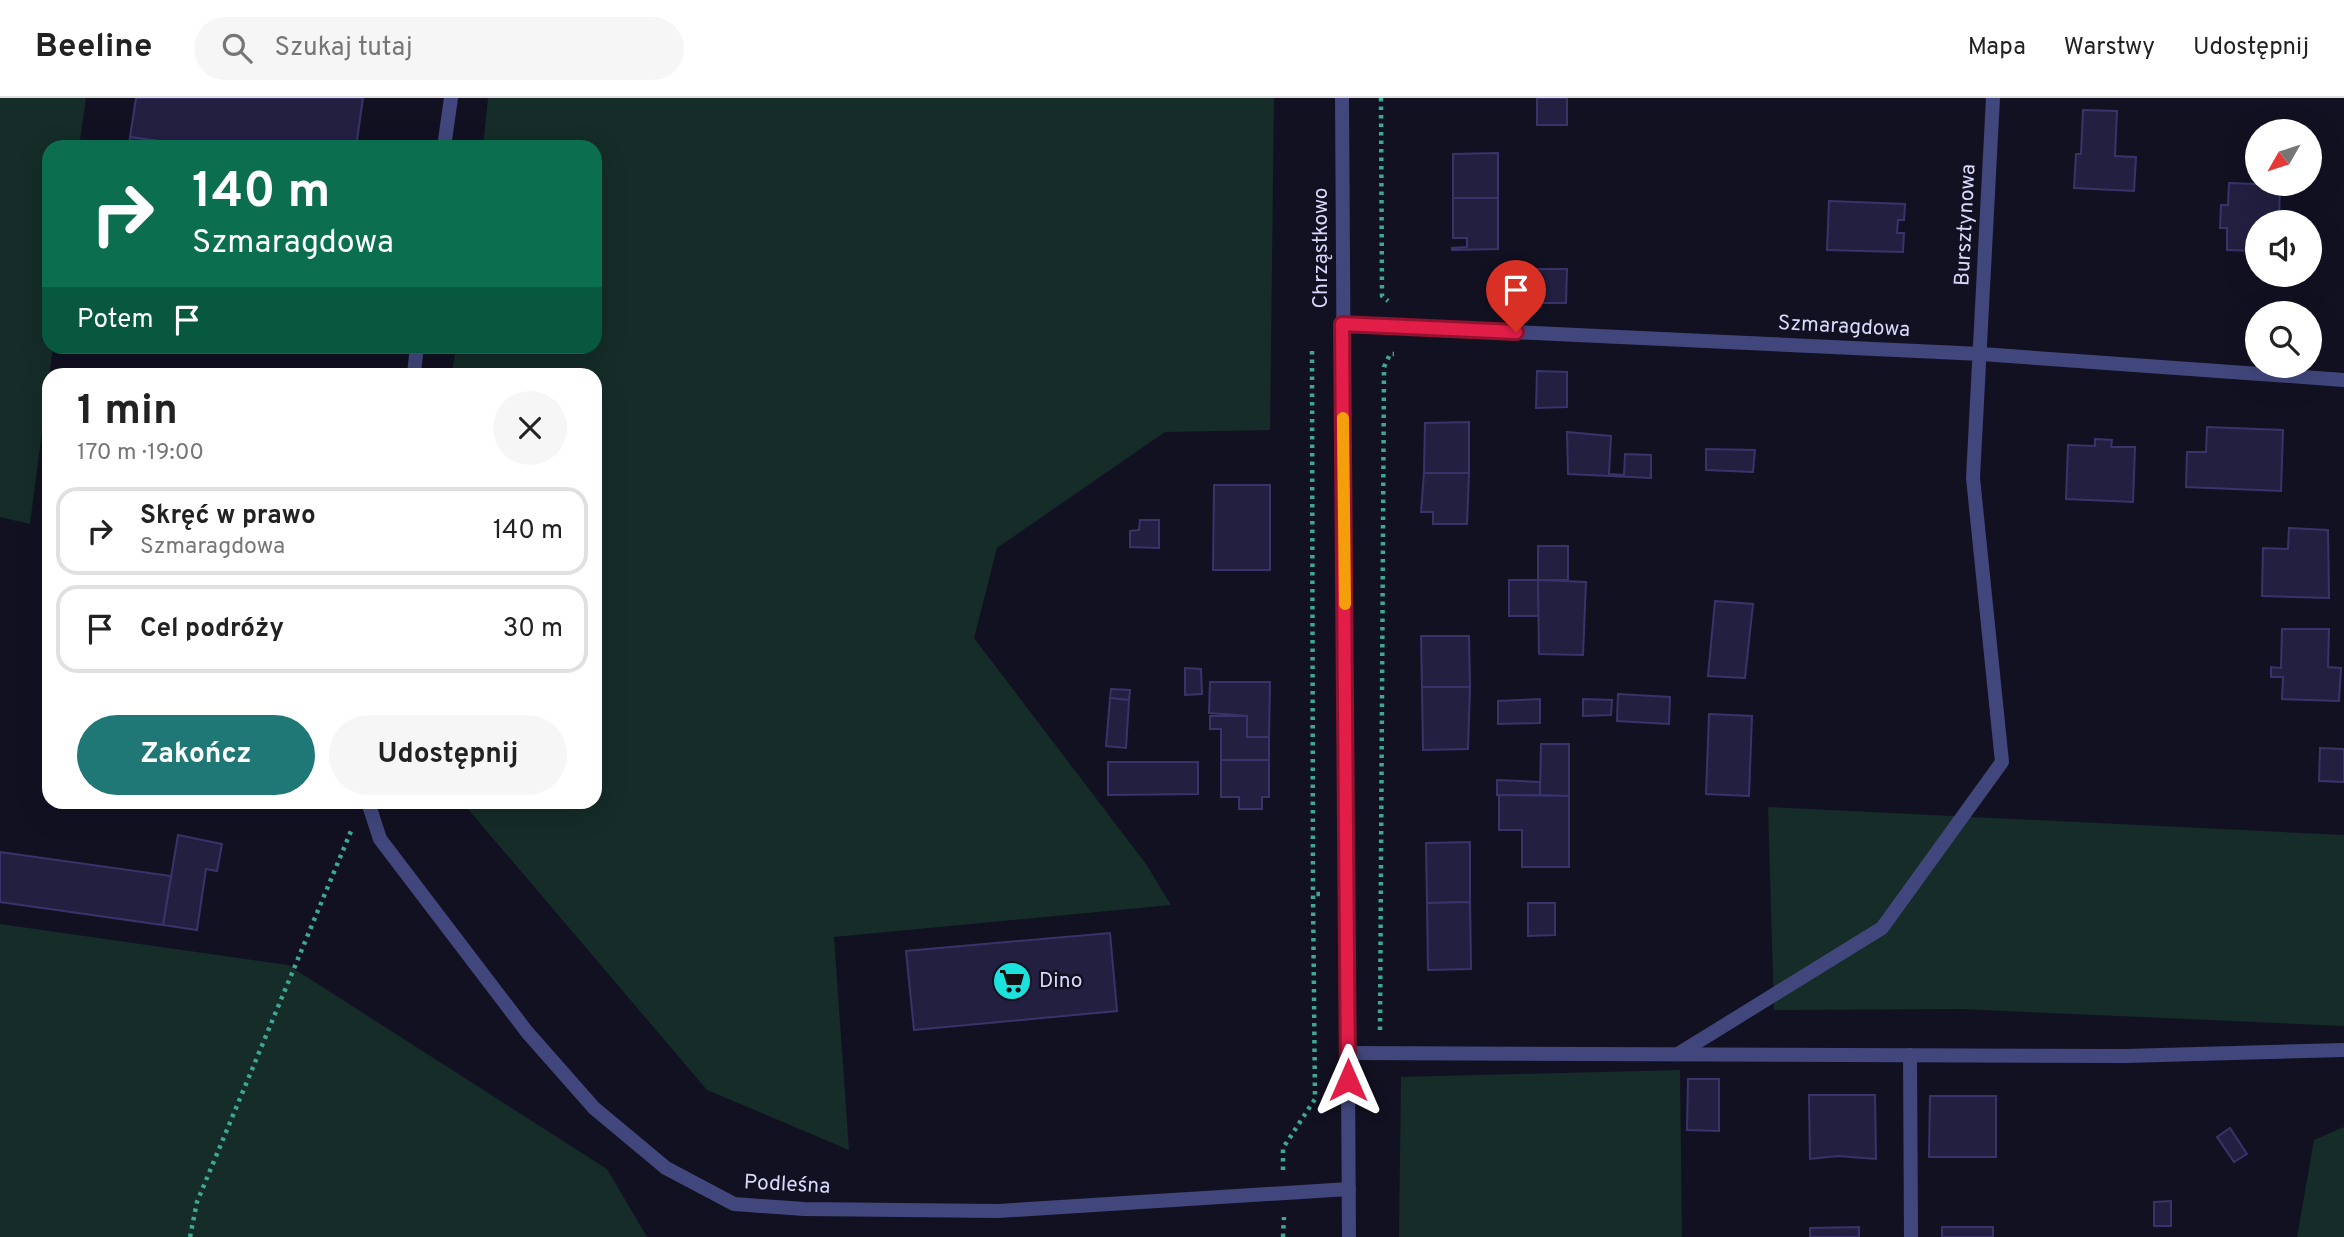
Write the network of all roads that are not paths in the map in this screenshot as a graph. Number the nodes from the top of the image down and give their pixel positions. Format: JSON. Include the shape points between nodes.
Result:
{"nodes":[{"id":1,"x":451,"y":98,"type":"edge"},
{"id":2,"x":1342,"y":98,"type":"edge"},
{"id":3,"x":1993,"y":98,"type":"edge"},
{"id":4,"x":445,"y":140,"type":"edge"},
{"id":5,"x":1342,"y":324,"type":"junction"},
{"id":6,"x":1981,"y":354,"type":"junction"},
{"id":7,"x":2344,"y":380,"type":"edge"},
{"id":8,"x":370,"y":809,"type":"edge"},
{"id":9,"x":2344,"y":1050,"type":"edge"},
{"id":10,"x":1348,"y":1053,"type":"junction"},
{"id":11,"x":1678,"y":1054,"type":"junction"},
{"id":12,"x":1910,"y":1055,"type":"junction"},
{"id":13,"x":1349,"y":1189,"type":"junction"},
{"id":14,"x":1349,"y":1237,"type":"edge"},
{"id":15,"x":1911,"y":1237,"type":"edge"}],
"edges":[{"from":1,"to":4,"type":"street"},
{"from":2,"to":5,"type":"street","name":"Chrząstkowo"},
{"from":3,"to":6,"type":"street","name":"Bursztynowa"},
{"from":5,"to":6,"type":"street","name":"Szmaragdowa"},
{"from":5,"to":10,"type":"street","name":"Chrząstkowo"},
{"from":6,"to":7,"type":"street","name":"Szmaragdowa"},
{"from":6,"to":11,"type":"street","name":"Bursztynowa","via":[[1973,478],[2002,762],[1882,928]]},
{"from":8,"to":13,"type":"street","name":"Podleśna","via":[[380,839],[527,1032],[594,1108],[666,1168],[734,1204],[998,1210]]},
{"from":9,"to":12,"type":"street"},
{"from":10,"to":11,"type":"street"},
{"from":10,"to":13,"type":"street","name":"Chrząstkowo"},
{"from":11,"to":12,"type":"street"},
{"from":12,"to":15,"type":"street"},
{"from":13,"to":14,"type":"street","name":"Chrząstkowo"}]}
